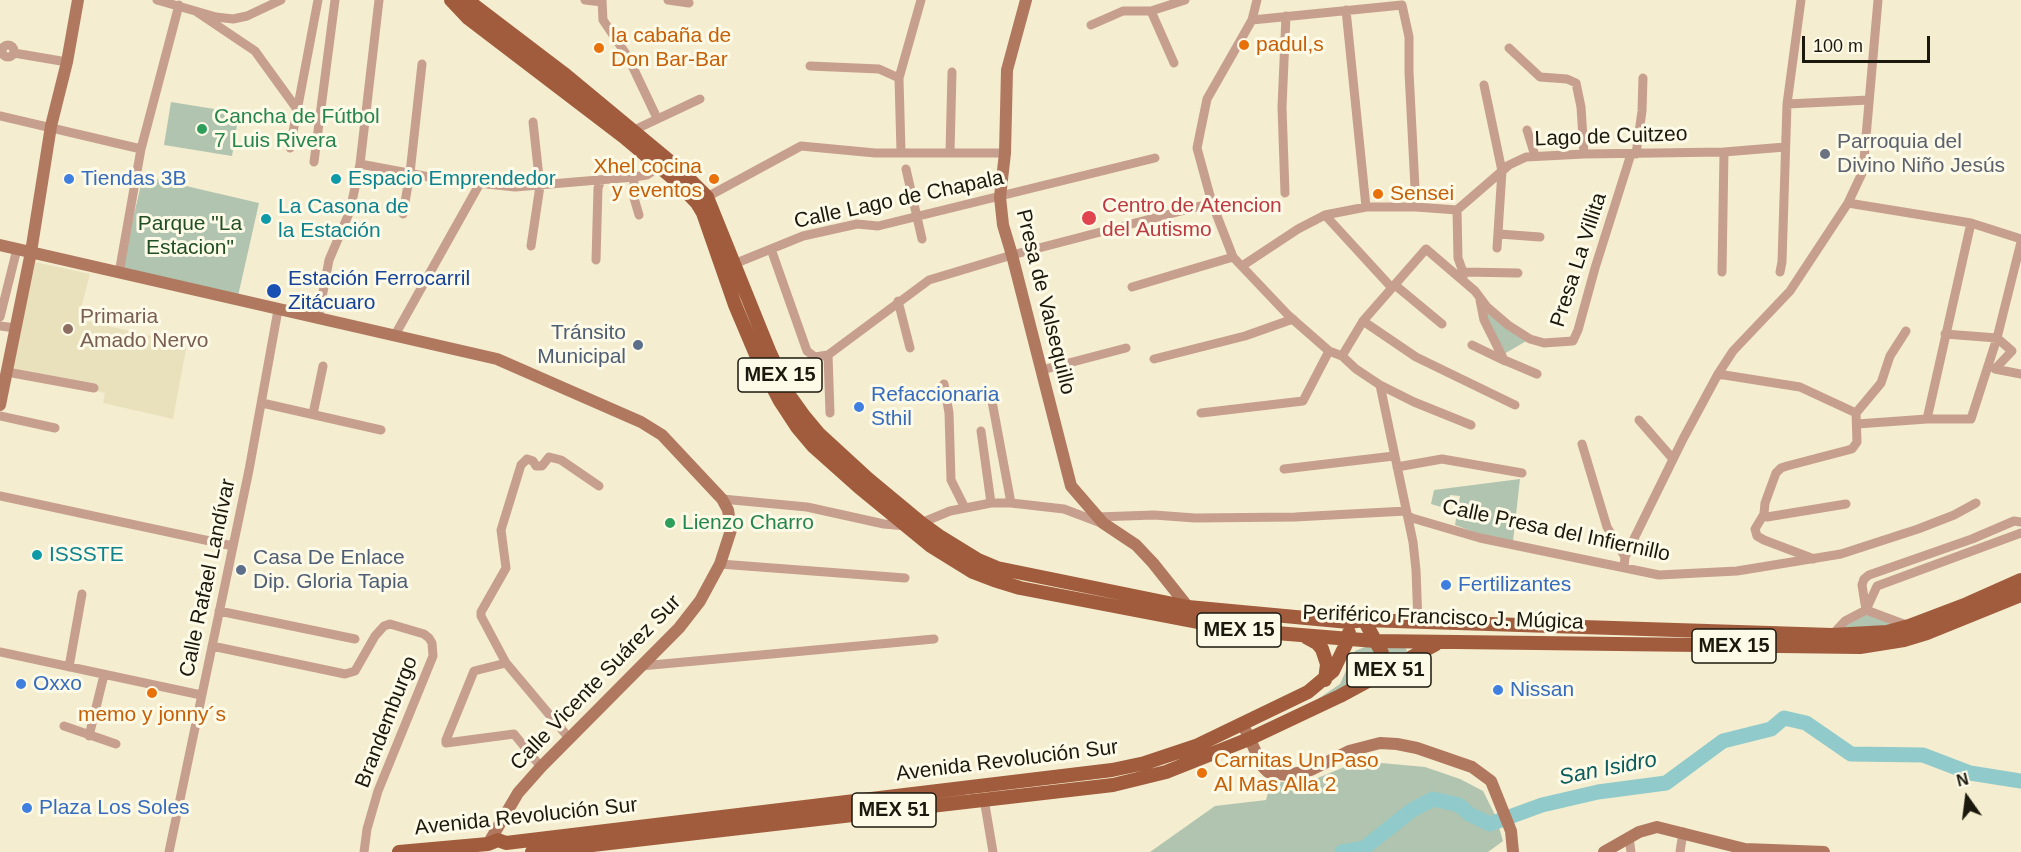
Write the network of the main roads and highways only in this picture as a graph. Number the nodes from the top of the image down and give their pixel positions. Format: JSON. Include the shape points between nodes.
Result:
{"nodes":[{"id":1,"x":451,"y":0,"type":"edge"},
{"id":2,"x":474,"y":7,"type":"edge"},
{"id":3,"x":728,"y":266,"type":"junction"},
{"id":4,"x":2021,"y":580,"type":"edge"},
{"id":5,"x":2021,"y":595,"type":"edge"},
{"id":6,"x":1364,"y":620,"type":"junction"},
{"id":7,"x":1349,"y":622,"type":"junction"},
{"id":8,"x":1458,"y":625,"type":"junction"},
{"id":9,"x":1298,"y":635,"type":"junction"},
{"id":10,"x":1348,"y":640,"type":"junction"},
{"id":11,"x":1376,"y":642,"type":"junction"},
{"id":12,"x":1438,"y":642,"type":"junction"},
{"id":13,"x":1379,"y":675,"type":"junction"},
{"id":14,"x":1325,"y":680,"type":"junction"},
{"id":15,"x":507,"y":847,"type":"edge"},
{"id":16,"x":487,"y":848,"type":"edge"},
{"id":17,"x":399,"y":852,"type":"edge"},
{"id":18,"x":532,"y":852,"type":"edge"}],
"edges":[{"from":1,"to":2,"type":"main road","name":"Periférico Francisco J. Múgica","number":"MEX 15"},
{"from":2,"to":3,"type":"main road","name":"Periférico Francisco J. Múgica","number":"MEX 15","via":[[675,180],[703,213]]},
{"from":2,"to":3,"type":"main road","name":"Periférico Francisco J. Múgica","number":"MEX 15","via":[[563,73],[707,197]]},
{"from":3,"to":7,"type":"main road","name":"Periférico Francisco J. Múgica","number":"MEX 15","via":[[789,395],[819,435],[921,523],[958,548],[997,568],[1188,607]]},
{"from":3,"to":9,"type":"main road","name":"Periférico Francisco J. Múgica","number":"MEX 15","via":[[735,305],[757,357],[797,427],[883,508],[951,560],[1020,588],[1239,630]]},
{"from":4,"to":8,"type":"main road","name":"Periférico Francisco J. Múgica","number":"MEX 15","via":[[1887,632],[1832,636]]},
{"from":5,"to":12,"type":"main road","name":"Periférico Francisco J. Múgica","number":"MEX 15","via":[[1927,633],[1860,647]]},
{"from":6,"to":7,"type":"main road","name":"Periférico Francisco J. Múgica","number":"MEX 15"},
{"from":6,"to":8,"type":"main road","name":"Periférico Francisco J. Múgica","number":"MEX 15"},
{"from":6,"to":11,"type":"main road"},
{"from":7,"to":10,"type":"main road","name":"Avenida Revolución Sur","number":"MEX 51"},
{"from":8,"to":12,"type":"main road","name":"Avenida Revolución Sur","number":"MEX 51"},
{"from":9,"to":10,"type":"main road","name":"Periférico Francisco J. Múgica","number":"MEX 15"},
{"from":9,"to":14,"type":"main road","via":[[1311,638],[1322,649],[1327,664]]},
{"from":10,"to":11,"type":"main road","name":"Periférico Francisco J. Múgica","number":"MEX 15"},
{"from":10,"to":14,"type":"main road","name":"Avenida Revolución Sur","number":"MEX 51","via":[[1338,664]]},
{"from":11,"to":12,"type":"main road","name":"Periférico Francisco J. Múgica","number":"MEX 15"},
{"from":11,"to":13,"type":"main road","via":[[1382,653]]},
{"from":12,"to":13,"type":"main road","name":"Avenida Revolución Sur","number":"MEX 51"},
{"from":13,"to":18,"type":"main road","name":"Avenida Revolución Sur","number":"MEX 51","via":[[1250,739],[1166,772],[1113,785]]},
{"from":14,"to":15,"type":"main road","name":"Avenida Revolución Sur","number":"MEX 51","via":[[1308,692],[1171,756],[1113,770]]},
{"from":15,"to":16,"type":"main road","name":"Avenida Revolución Sur","number":"MEX 51","via":[[498,840]]},
{"from":16,"to":17,"type":"main road","name":"Avenida Revolución Sur","number":"MEX 51"}]}
